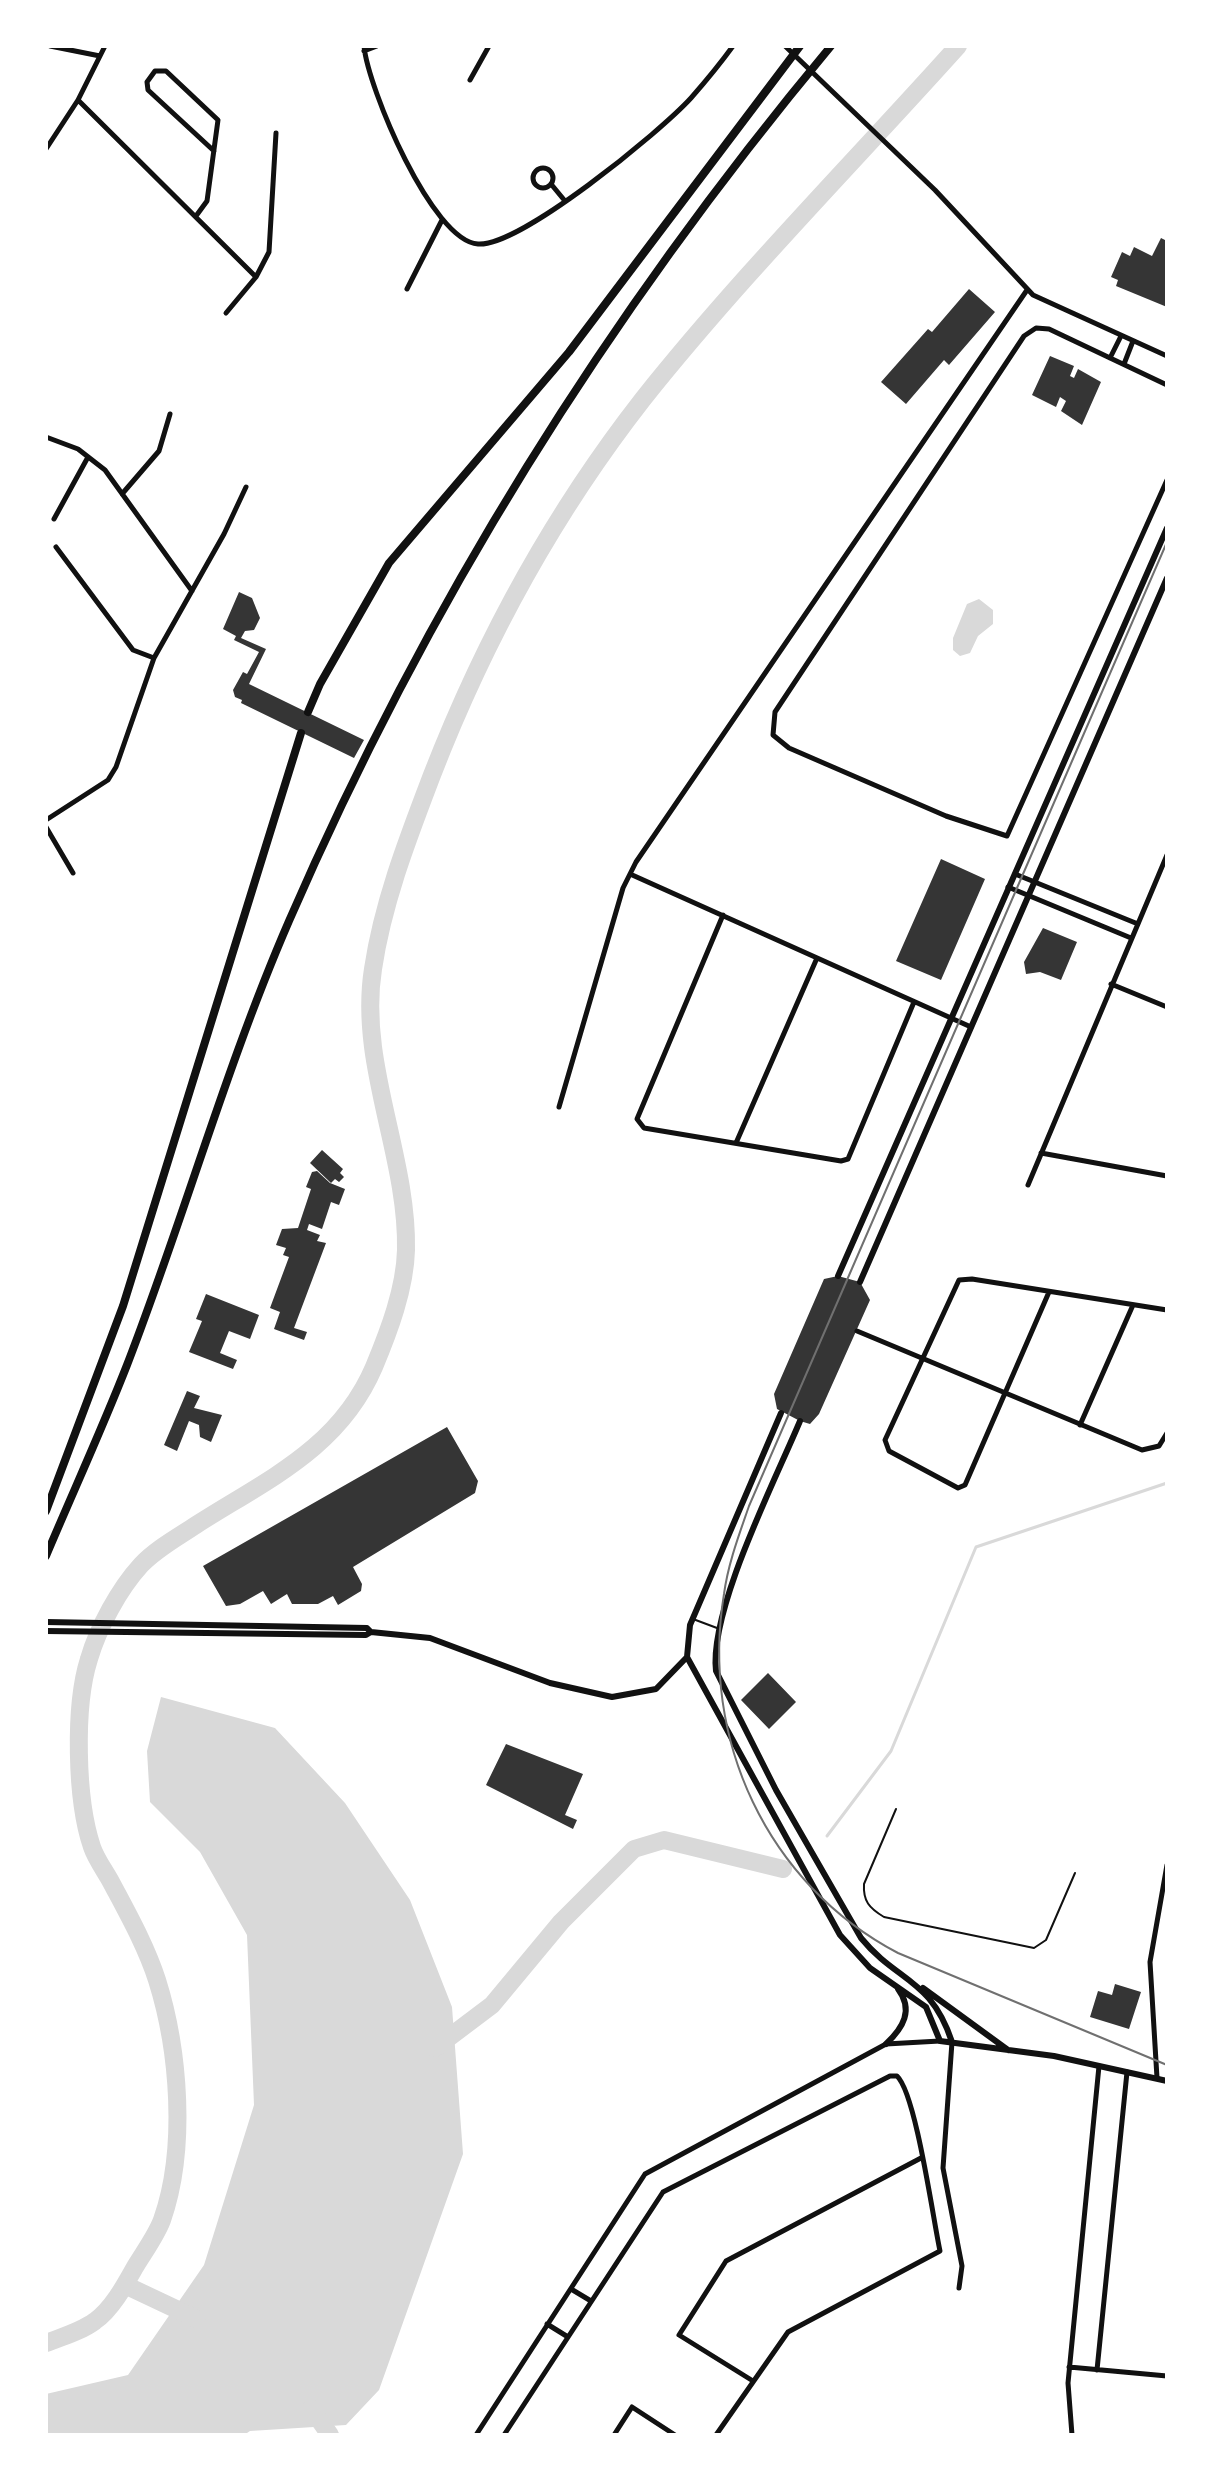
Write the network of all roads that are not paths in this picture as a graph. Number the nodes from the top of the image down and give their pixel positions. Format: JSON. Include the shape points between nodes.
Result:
{"nodes":[{"id":1,"x":50,"y":46,"type":"edge"},
{"id":2,"x":105,"y":46,"type":"edge"},
{"id":3,"x":377,"y":46,"type":"edge"},
{"id":4,"x":489,"y":46,"type":"edge"},
{"id":5,"x":733,"y":46,"type":"edge"},
{"id":6,"x":785,"y":46,"type":"edge"},
{"id":7,"x":800,"y":46,"type":"edge"},
{"id":8,"x":831,"y":46,"type":"edge"},
{"id":9,"x":364,"y":48,"type":"edge"},
{"id":10,"x":100,"y":56,"type":"junction"},
{"id":11,"x":470,"y":80,"type":"dead end"},
{"id":12,"x":78,"y":100,"type":"junction"},
{"id":13,"x":276,"y":133,"type":"dead end"},
{"id":14,"x":46,"y":149,"type":"edge"},
{"id":15,"x":214,"y":151,"type":"junction"},
{"id":16,"x":551,"y":184,"type":"junction"},
{"id":17,"x":565,"y":201,"type":"junction"},
{"id":18,"x":196,"y":216,"type":"junction"},
{"id":19,"x":442,"y":220,"type":"junction"},
{"id":20,"x":256,"y":277,"type":"junction"},
{"id":21,"x":407,"y":289,"type":"dead end"},
{"id":22,"x":1027,"y":290,"type":"junction"},
{"id":23,"x":226,"y":313,"type":"dead end"},
{"id":24,"x":1121,"y":336,"type":"junction"},
{"id":25,"x":1133,"y":341,"type":"junction"},
{"id":26,"x":1166,"y":355,"type":"edge"},
{"id":27,"x":1110,"y":358,"type":"junction"},
{"id":28,"x":1124,"y":364,"type":"junction"},
{"id":29,"x":1167,"y":385,"type":"edge"},
{"id":30,"x":170,"y":414,"type":"dead end"},
{"id":31,"x":46,"y":437,"type":"edge"},
{"id":32,"x":88,"y":457,"type":"junction"},
{"id":33,"x":1167,"y":480,"type":"edge"},
{"id":34,"x":246,"y":487,"type":"dead end"},
{"id":35,"x":122,"y":494,"type":"junction"},
{"id":36,"x":54,"y":519,"type":"dead end"},
{"id":37,"x":1167,"y":528,"type":"edge"},
{"id":38,"x":56,"y":547,"type":"dead end"},
{"id":39,"x":1167,"y":578,"type":"edge"},
{"id":40,"x":192,"y":591,"type":"junction"},
{"id":41,"x":154,"y":658,"type":"junction"},
{"id":42,"x":308,"y":712,"type":"dead end"},
{"id":43,"x":301,"y":733,"type":"dead end"},
{"id":44,"x":46,"y":820,"type":"edge"},
{"id":45,"x":46,"y":827,"type":"edge"},
{"id":46,"x":1167,"y":855,"type":"edge"},
{"id":47,"x":73,"y":873,"type":"dead end"},
{"id":48,"x":630,"y":874,"type":"junction"},
{"id":49,"x":1014,"y":874,"type":"junction"},
{"id":50,"x":1034,"y":882,"type":"junction"},
{"id":51,"x":1008,"y":887,"type":"junction"},
{"id":52,"x":1029,"y":895,"type":"junction"},
{"id":53,"x":723,"y":915,"type":"junction"},
{"id":54,"x":1138,"y":924,"type":"junction"},
{"id":55,"x":1131,"y":938,"type":"junction"},
{"id":56,"x":817,"y":958,"type":"junction"},
{"id":57,"x":1111,"y":984,"type":"junction"},
{"id":58,"x":914,"y":1002,"type":"junction"},
{"id":59,"x":1167,"y":1007,"type":"edge"},
{"id":60,"x":949,"y":1017,"type":"junction"},
{"id":61,"x":971,"y":1027,"type":"junction"},
{"id":62,"x":559,"y":1107,"type":"dead end"},
{"id":63,"x":736,"y":1143,"type":"junction"},
{"id":64,"x":1041,"y":1153,"type":"junction"},
{"id":65,"x":1167,"y":1176,"type":"edge"},
{"id":66,"x":1028,"y":1185,"type":"dead end"},
{"id":67,"x":838,"y":1276,"type":"dead end"},
{"id":68,"x":860,"y":1282,"type":"dead end"},
{"id":69,"x":1049,"y":1292,"type":"junction"},
{"id":70,"x":1133,"y":1305,"type":"junction"},
{"id":71,"x":1167,"y":1310,"type":"edge"},
{"id":72,"x":857,"y":1331,"type":"dead end"},
{"id":73,"x":922,"y":1358,"type":"junction"},
{"id":74,"x":1005,"y":1393,"type":"junction"},
{"id":75,"x":781,"y":1413,"type":"dead end"},
{"id":76,"x":800,"y":1421,"type":"dead end"},
{"id":77,"x":1080,"y":1425,"type":"junction"},
{"id":78,"x":1167,"y":1433,"type":"edge"},
{"id":79,"x":46,"y":1511,"type":"edge"},
{"id":80,"x":46,"y":1556,"type":"edge"},
{"id":81,"x":693,"y":1619,"type":"junction"},
{"id":82,"x":46,"y":1622,"type":"edge"},
{"id":83,"x":718,"y":1629,"type":"junction"},
{"id":84,"x":46,"y":1631,"type":"edge"},
{"id":85,"x":362,"y":1631,"type":"junction"},
{"id":86,"x":687,"y":1657,"type":"junction"},
{"id":87,"x":896,"y":1809,"type":"dead end"},
{"id":88,"x":1167,"y":1865,"type":"edge"},
{"id":89,"x":1075,"y":1873,"type":"dead end"},
{"id":90,"x":895,"y":1985,"type":"junction"},
{"id":91,"x":920,"y":1986,"type":"junction"},
{"id":92,"x":940,"y":2041,"type":"junction"},
{"id":93,"x":952,"y":2042,"type":"junction"},
{"id":94,"x":886,"y":2044,"type":"junction"},
{"id":95,"x":1011,"y":2052,"type":"junction"},
{"id":96,"x":1099,"y":2066,"type":"junction"},
{"id":97,"x":1127,"y":2072,"type":"junction"},
{"id":98,"x":1157,"y":2078,"type":"junction"},
{"id":99,"x":1167,"y":2081,"type":"edge"},
{"id":100,"x":921,"y":2158,"type":"junction"},
{"id":101,"x":959,"y":2288,"type":"dead end"},
{"id":102,"x":571,"y":2289,"type":"junction"},
{"id":103,"x":591,"y":2301,"type":"junction"},
{"id":104,"x":547,"y":2324,"type":"junction"},
{"id":105,"x":568,"y":2337,"type":"junction"},
{"id":106,"x":1069,"y":2367,"type":"junction"},
{"id":107,"x":1097,"y":2370,"type":"junction"},
{"id":108,"x":1167,"y":2376,"type":"edge"},
{"id":109,"x":753,"y":2381,"type":"junction"},
{"id":110,"x":476,"y":2435,"type":"edge"},
{"id":111,"x":504,"y":2435,"type":"edge"},
{"id":112,"x":614,"y":2435,"type":"edge"},
{"id":113,"x":675,"y":2435,"type":"edge"},
{"id":114,"x":716,"y":2435,"type":"edge"},
{"id":115,"x":1072,"y":2435,"type":"edge"}],
"edges":[{"from":1,"to":10,"type":"street"},
{"from":2,"to":10,"type":"street"},
{"from":3,"to":9,"type":"street"},
{"from":4,"to":11,"type":"street"},
{"from":5,"to":17,"type":"street","via":[[689,99]]},
{"from":6,"to":22,"type":"street","via":[[904,159]]},
{"from":7,"to":42,"type":"highway","via":[[569,352],[389,563]]},
{"from":8,"to":80,"type":"highway","via":[[761,130],[623,316],[537,444],[400,687],[289,921],[127,1365]]},
{"from":9,"to":19,"type":"street","via":[[398,144]]},
{"from":10,"to":12,"type":"street"},
{"from":12,"to":14,"type":"street"},
{"from":12,"to":18,"type":"street"},
{"from":13,"to":20,"type":"street","via":[[269,252]]},
{"from":15,"to":15,"type":"street","via":[[148,90],[155,71],[166,71],[218,120]]},
{"from":15,"to":18,"type":"street","via":[[207,201]]},
{"from":16,"to":16,"type":"street","via":[[536,187],[534,172],[549,170]]},
{"from":16,"to":17,"type":"street"},
{"from":17,"to":19,"type":"street","via":[[511,238],[491,244],[475,245]]},
{"from":18,"to":20,"type":"street"},
{"from":19,"to":21,"type":"street"},
{"from":20,"to":23,"type":"street"},
{"from":22,"to":24,"type":"street","via":[[1044,303]]},
{"from":22,"to":48,"type":"street"},
{"from":24,"to":25,"type":"street"},
{"from":24,"to":27,"type":"street"},
{"from":25,"to":26,"type":"street"},
{"from":25,"to":28,"type":"street"},
{"from":27,"to":28,"type":"street"},
{"from":27,"to":33,"type":"street","via":[[1049,329],[1036,328],[1024,336],[775,712],[773,735],[789,748],[946,816],[1007,836]]},
{"from":28,"to":29,"type":"street"},
{"from":30,"to":35,"type":"street","via":[[159,451]]},
{"from":31,"to":32,"type":"street"},
{"from":32,"to":35,"type":"street"},
{"from":32,"to":36,"type":"street"},
{"from":34,"to":40,"type":"street"},
{"from":35,"to":40,"type":"street"},
{"from":37,"to":49,"type":"street"},
{"from":38,"to":41,"type":"street","via":[[133,650]]},
{"from":39,"to":50,"type":"street"},
{"from":40,"to":41,"type":"street"},
{"from":41,"to":44,"type":"street","via":[[108,780]]},
{"from":43,"to":79,"type":"highway","via":[[123,1306]]},
{"from":45,"to":47,"type":"street"},
{"from":46,"to":54,"type":"street"},
{"from":48,"to":53,"type":"street"},
{"from":48,"to":62,"type":"street"},
{"from":49,"to":50,"type":"street"},
{"from":49,"to":51,"type":"street"},
{"from":50,"to":52,"type":"street"},
{"from":50,"to":54,"type":"street"},
{"from":51,"to":52,"type":"street"},
{"from":51,"to":60,"type":"street"},
{"from":52,"to":55,"type":"street"},
{"from":52,"to":61,"type":"street"},
{"from":53,"to":56,"type":"street"},
{"from":53,"to":63,"type":"street","via":[[637,1119],[644,1128]]},
{"from":54,"to":55,"type":"street"},
{"from":55,"to":57,"type":"street"},
{"from":56,"to":58,"type":"street"},
{"from":56,"to":63,"type":"street"},
{"from":57,"to":59,"type":"street"},
{"from":57,"to":64,"type":"street"},
{"from":58,"to":60,"type":"street"},
{"from":58,"to":63,"type":"street","via":[[848,1159]]},
{"from":60,"to":61,"type":"street"},
{"from":60,"to":67,"type":"street"},
{"from":61,"to":68,"type":"street"},
{"from":64,"to":65,"type":"street"},
{"from":64,"to":66,"type":"street"},
{"from":69,"to":70,"type":"street"},
{"from":69,"to":73,"type":"street","via":[[959,1280]]},
{"from":69,"to":74,"type":"street"},
{"from":70,"to":71,"type":"street"},
{"from":70,"to":77,"type":"street"},
{"from":72,"to":73,"type":"street"},
{"from":73,"to":74,"type":"street"},
{"from":73,"to":74,"type":"street","via":[[885,1440],[894,1455],[962,1488]]},
{"from":74,"to":77,"type":"street"},
{"from":75,"to":81,"type":"street"},
{"from":76,"to":83,"type":"street"},
{"from":77,"to":78,"type":"street","via":[[1146,1451],[1159,1446]]},
{"from":81,"to":83,"type":"lane"},
{"from":81,"to":86,"type":"street"},
{"from":82,"to":85,"type":"street"},
{"from":83,"to":91,"type":"street","via":[[716,1671],[728,1700],[828,1883],[870,1950]]},
{"from":84,"to":85,"type":"street"},
{"from":85,"to":86,"type":"street","via":[[430,1638],[550,1683],[612,1697],[656,1689]]},
{"from":86,"to":90,"type":"street","via":[[840,1935],[870,1968]]},
{"from":87,"to":89,"type":"lane","via":[[864,1884],[863,1897],[884,1917],[1034,1948],[1046,1940]]},
{"from":88,"to":98,"type":"street","via":[[1150,1953]]},
{"from":90,"to":92,"type":"street","via":[[926,2007]]},
{"from":90,"to":94,"type":"street","via":[[906,2000],[906,2014],[901,2029]]},
{"from":91,"to":93,"type":"street","via":[[938,2009]]},
{"from":91,"to":95,"type":"street"},
{"from":92,"to":93,"type":"street"},
{"from":92,"to":94,"type":"street"},
{"from":93,"to":95,"type":"street"},
{"from":93,"to":101,"type":"street","via":[[943,2168],[962,2266]]},
{"from":94,"to":102,"type":"street","via":[[645,2174]]},
{"from":95,"to":96,"type":"street"},
{"from":96,"to":97,"type":"street"},
{"from":96,"to":106,"type":"street"},
{"from":97,"to":98,"type":"street"},
{"from":97,"to":107,"type":"street"},
{"from":98,"to":99,"type":"street"},
{"from":100,"to":103,"type":"street","via":[[903,2081],[890,2076],[663,2192]]},
{"from":100,"to":109,"type":"street","via":[[940,2251],[788,2332]]},
{"from":100,"to":109,"type":"street","via":[[726,2261],[679,2335]]},
{"from":102,"to":103,"type":"street"},
{"from":102,"to":104,"type":"street"},
{"from":103,"to":105,"type":"street"},
{"from":104,"to":105,"type":"street"},
{"from":104,"to":110,"type":"street"},
{"from":105,"to":111,"type":"street"},
{"from":106,"to":107,"type":"street"},
{"from":106,"to":115,"type":"street"},
{"from":107,"to":108,"type":"street"},
{"from":109,"to":114,"type":"street"},
{"from":112,"to":113,"type":"street","via":[[632,2407]]}]}
